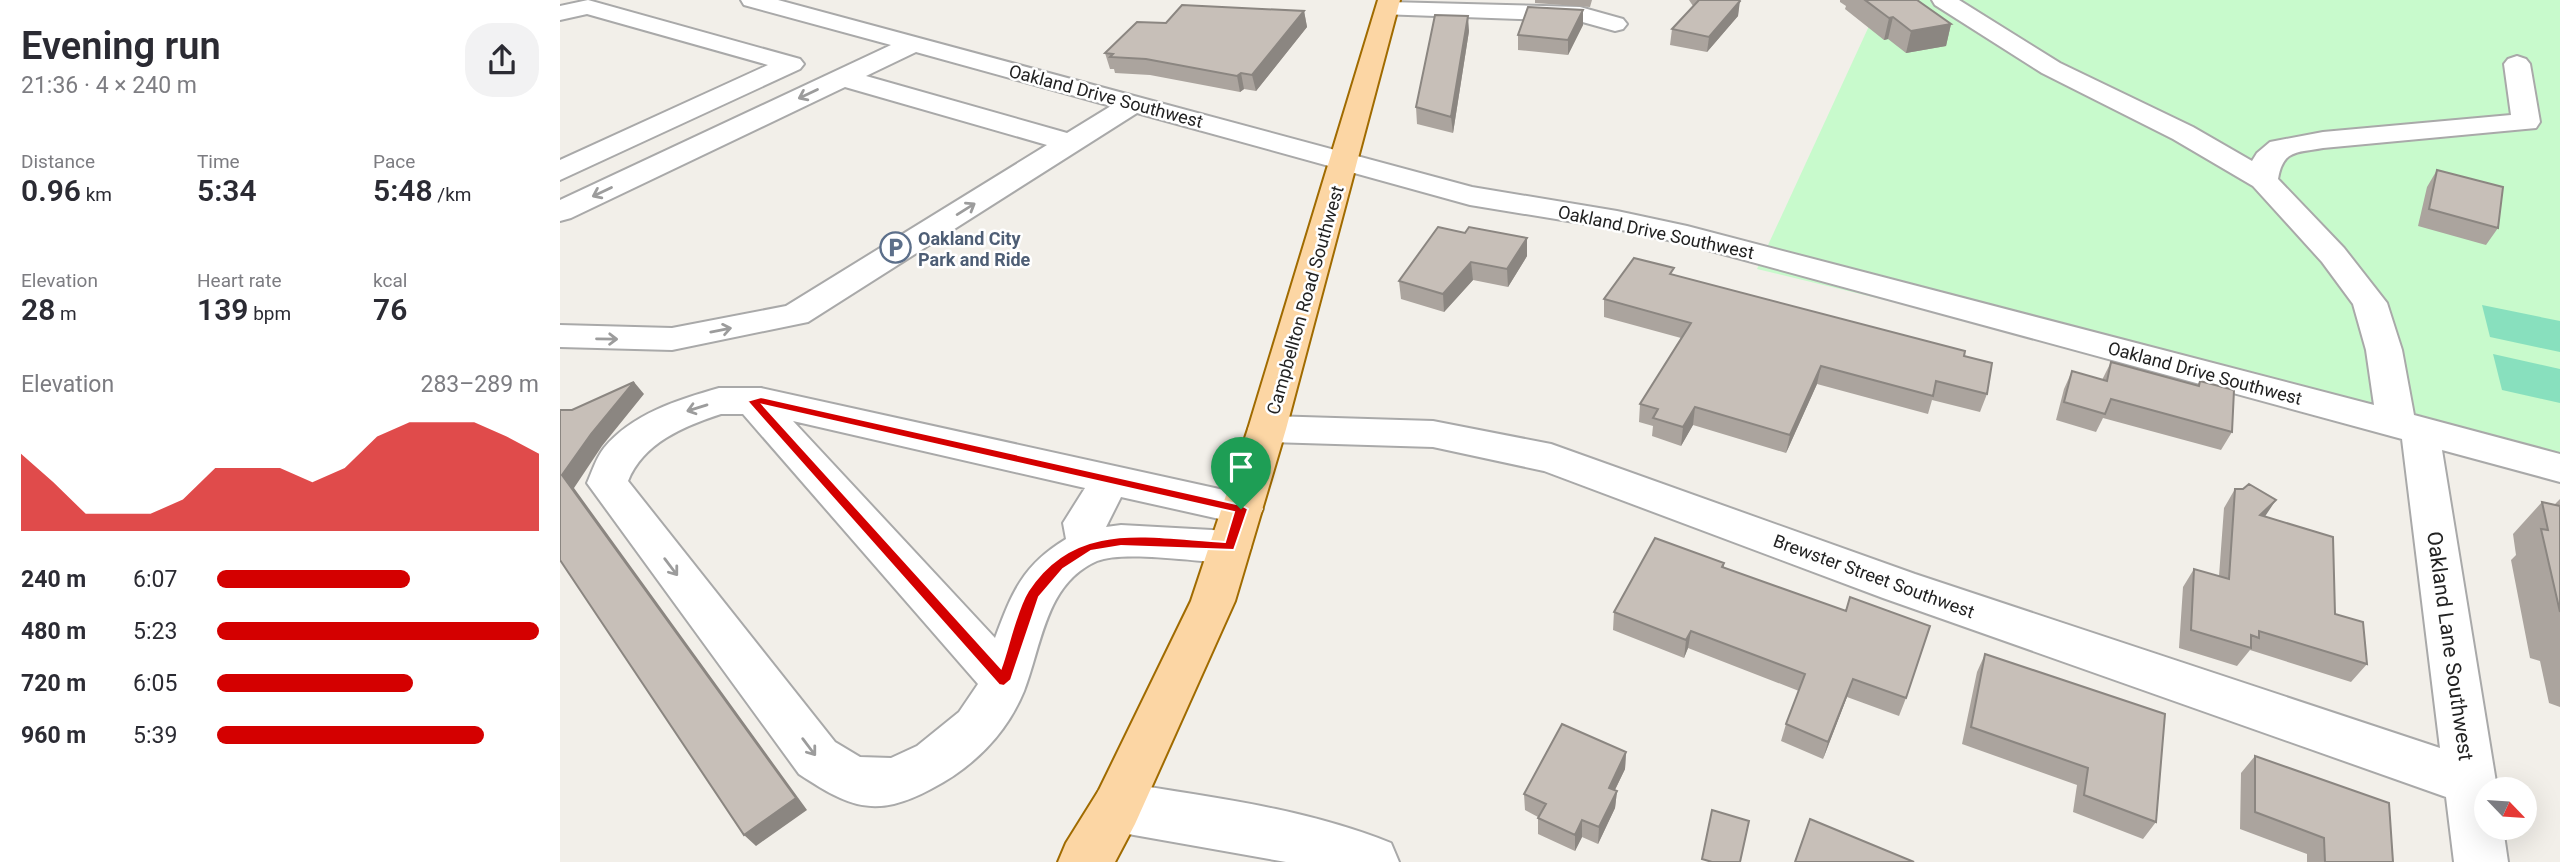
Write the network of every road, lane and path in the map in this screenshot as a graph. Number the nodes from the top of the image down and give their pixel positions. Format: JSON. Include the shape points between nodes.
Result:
{"nodes":[{"id":1,"x":752,"y":0,"type":"edge"},
{"id":2,"x":1943,"y":0,"type":"edge"},
{"id":3,"x":1388,"y":5,"type":"edge"},
{"id":4,"x":560,"y":13,"type":"edge"},
{"id":5,"x":1615,"y":24,"type":"dead end"},
{"id":6,"x":914,"y":44,"type":"junction"},
{"id":7,"x":2516,"y":64,"type":"dead end"},
{"id":8,"x":843,"y":78,"type":"junction"},
{"id":9,"x":1133,"y":104,"type":"junction"},
{"id":10,"x":1070,"y":144,"type":"junction"},
{"id":11,"x":568,"y":160,"type":"edge"},
{"id":12,"x":1345,"y":163,"type":"junction"},
{"id":13,"x":2263,"y":180,"type":"junction"},
{"id":14,"x":560,"y":212,"type":"edge"},
{"id":15,"x":560,"y":336,"type":"edge"},
{"id":16,"x":753,"y":401,"type":"junction"},
{"id":17,"x":2408,"y":427,"type":"junction"},
{"id":18,"x":1268,"y":429,"type":"junction"},
{"id":19,"x":2560,"y":468,"type":"edge"},
{"id":20,"x":1111,"y":480,"type":"junction"},
{"id":21,"x":1236,"y":528,"type":"junction"},
{"id":22,"x":1088,"y":546,"type":"junction"},
{"id":23,"x":1004,"y":680,"type":"junction"},
{"id":24,"x":2470,"y":782,"type":"junction"},
{"id":25,"x":1117,"y":807,"type":"junction"},
{"id":26,"x":1085,"y":862,"type":"edge"},
{"id":27,"x":1372,"y":862,"type":"edge"},
{"id":28,"x":2481,"y":862,"type":"edge"}],
"edges":[{"from":1,"to":6,"type":"street","name":"Oakland Drive Southwest"},
{"from":2,"to":13,"type":"street","name":"Oakland Lane Southwest","via":[[2051,68],[2183,133]]},
{"from":3,"to":5,"type":"street","via":[[1580,14]]},
{"from":3,"to":12,"type":"main road","name":"Campbellton Road Southwest"},
{"from":4,"to":11,"type":"street","via":[[589,7],[791,64]]},
{"from":6,"to":8,"type":"street"},
{"from":6,"to":9,"type":"street","name":"Oakland Drive Southwest"},
{"from":7,"to":13,"type":"street","via":[[2526,122],[2280,148],[2267,159]]},
{"from":8,"to":10,"type":"street"},
{"from":8,"to":14,"type":"street","one_way":true},
{"from":9,"to":10,"type":"street"},
{"from":9,"to":12,"type":"street","name":"Oakland Drive Southwest"},
{"from":15,"to":10,"type":"street","one_way":true,"via":[[672,339],[796,315]]},
{"from":12,"to":17,"type":"street","name":"Oakland Drive Southwest","via":[[1470,195],[1687,235]]},
{"from":12,"to":18,"type":"main road","name":"Campbellton Road Southwest"},
{"from":13,"to":17,"type":"street","name":"Oakland Lane Southwest","via":[[2333,255],[2370,303]]},
{"from":16,"to":20,"type":"street"},
{"from":16,"to":23,"type":"street"},
{"from":16,"to":23,"type":"street","one_way":true,"via":[[719,401],[678,414],[639,437],[617,459],[607,482],[817,758],[853,781],[895,782],[935,762],[976,727]]},
{"from":17,"to":19,"type":"street","name":"Oakland Drive Southwest"},
{"from":17,"to":24,"type":"street","name":"Oakland Lane Southwest"},
{"from":18,"to":21,"type":"main road","name":"Campbellton Road Southwest"},
{"from":18,"to":24,"type":"street","name":"Brewster Street Southwest","via":[[1433,434],[1551,458],[1899,586]]},
{"from":20,"to":21,"type":"street"},
{"from":20,"to":22,"type":"street","via":[[1084,523]]},
{"from":21,"to":22,"type":"street"},
{"from":21,"to":25,"type":"main road","name":"Campbellton Road Southwest","via":[[1213,601]]},
{"from":22,"to":23,"type":"street","via":[[1058,565],[1033,595]]},
{"from":24,"to":28,"type":"street","name":"Oakland Lane Southwest"},
{"from":25,"to":26,"type":"main road","name":"Campbellton Road Southwest"},
{"from":25,"to":27,"type":"street","via":[[1245,829]]}]}
